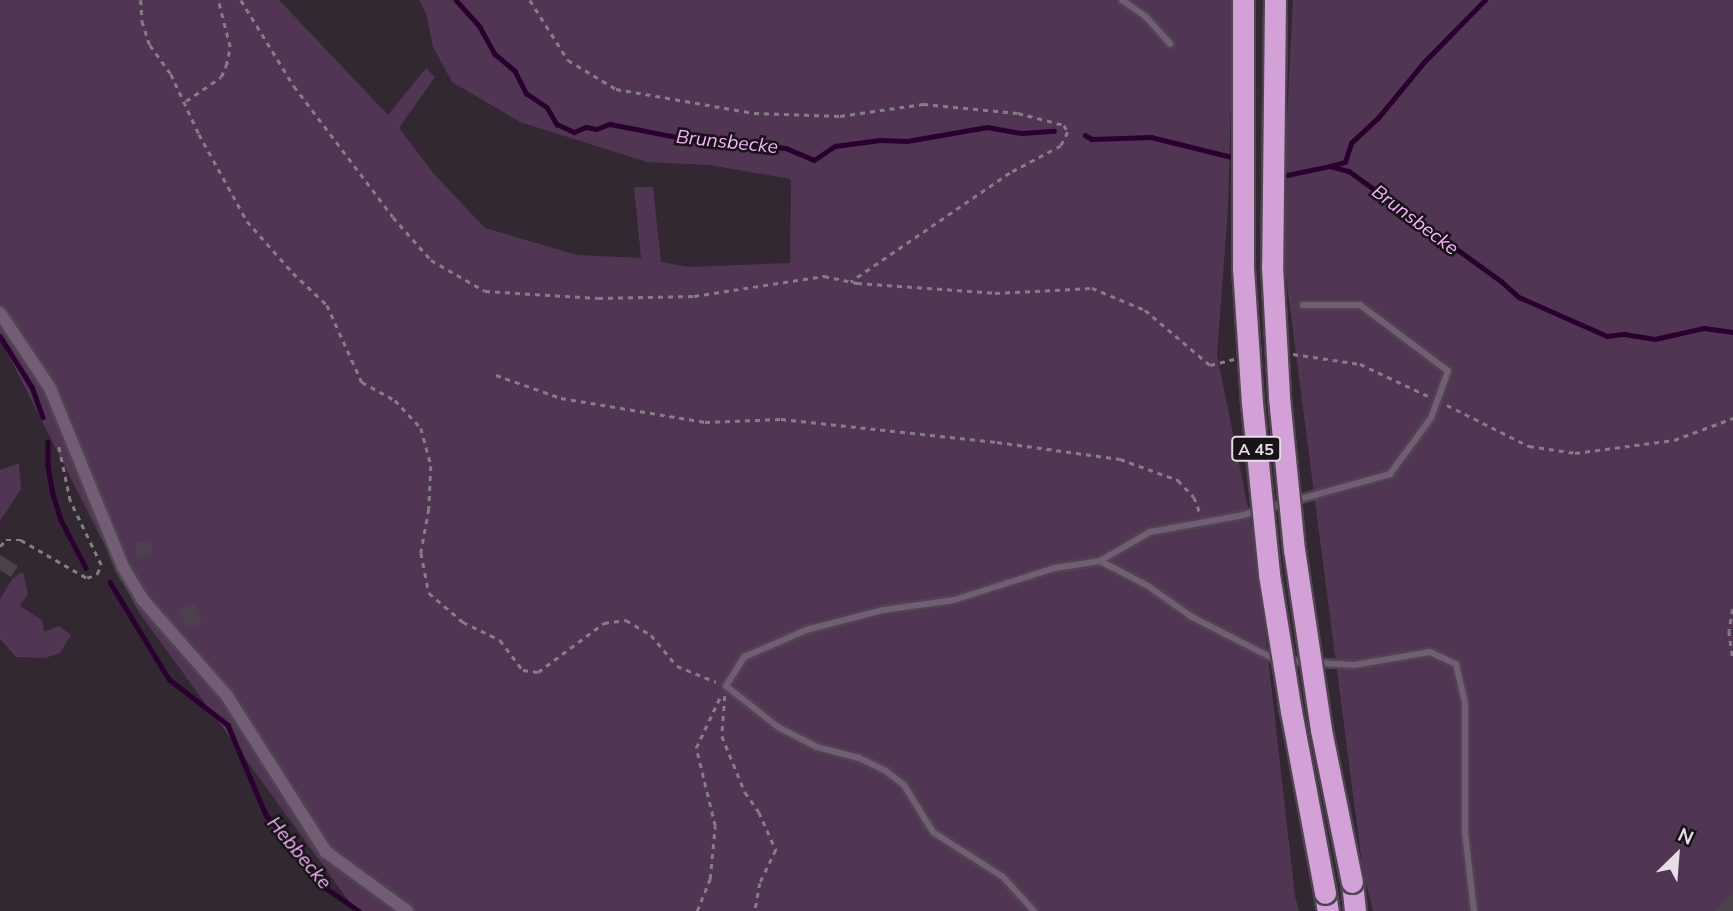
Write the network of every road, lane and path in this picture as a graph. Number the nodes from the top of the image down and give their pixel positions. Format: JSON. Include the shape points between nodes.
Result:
{"nodes":[{"id":1,"x":141,"y":0,"type":"edge"},
{"id":2,"x":218,"y":0,"type":"edge"},
{"id":3,"x":241,"y":0,"type":"edge"},
{"id":4,"x":530,"y":0,"type":"edge"},
{"id":5,"x":1122,"y":0,"type":"edge"},
{"id":6,"x":1243,"y":0,"type":"edge"},
{"id":7,"x":1275,"y":0,"type":"edge"},
{"id":8,"x":1170,"y":44,"type":"dead end"},
{"id":9,"x":185,"y":101,"type":"junction"},
{"id":10,"x":850,"y":282,"type":"junction"},
{"id":11,"x":1303,"y":305,"type":"dead end"},
{"id":12,"x":0,"y":313,"type":"edge"},
{"id":13,"x":1289,"y":353,"type":"dead end"},
{"id":14,"x":1245,"y":356,"type":"dead end"},
{"id":15,"x":496,"y":375,"type":"dead end"},
{"id":16,"x":1437,"y":401,"type":"junction"},
{"id":17,"x":1733,"y":418,"type":"edge"},
{"id":18,"x":62,"y":421,"type":"junction"},
{"id":19,"x":1204,"y":523,"type":"junction"},
{"id":20,"x":0,"y":546,"type":"edge"},
{"id":21,"x":1100,"y":561,"type":"junction"},
{"id":22,"x":1733,"y":608,"type":"edge"},
{"id":23,"x":1733,"y":659,"type":"edge"},
{"id":24,"x":726,"y":686,"type":"junction"},
{"id":25,"x":1327,"y":902,"type":"edge"},
{"id":26,"x":407,"y":911,"type":"edge"},
{"id":27,"x":696,"y":911,"type":"edge"},
{"id":28,"x":755,"y":911,"type":"edge"},
{"id":29,"x":1034,"y":911,"type":"edge"},
{"id":30,"x":1355,"y":911,"type":"edge"},
{"id":31,"x":1474,"y":911,"type":"edge"}],
"edges":[{"from":1,"to":9,"type":"path","via":[[150,45]]},
{"from":2,"to":9,"type":"path","via":[[230,47],[226,66],[221,77]]},
{"from":3,"to":10,"type":"path","via":[[294,86],[393,217],[431,260],[485,291],[598,298],[694,296],[824,276]]},
{"from":4,"to":10,"type":"path","via":[[568,60],[616,89],[754,113],[840,116],[923,104],[1018,113],[1064,125],[1068,132],[1061,146],[1010,173]]},
{"from":5,"to":8,"type":"lane","via":[[1146,17]]},
{"from":6,"to":25,"type":"highway","number":"A 45","bridge":true,"via":[[1243,268],[1252,403],[1269,574]]},
{"from":7,"to":30,"type":"highway","number":"A 45","bridge":true,"via":[[1272,266],[1279,397],[1294,549]]},
{"from":9,"to":24,"type":"path","via":[[247,221],[327,305],[362,382],[395,400],[421,428],[431,466],[421,553],[429,593],[463,622],[500,639],[523,670],[538,672],[604,623],[626,620],[651,635],[677,666]]},
{"from":10,"to":14,"type":"path","via":[[995,293],[1092,288],[1144,310],[1210,365]]},
{"from":11,"to":16,"type":"lane","via":[[1360,305],[1448,371]]},
{"from":12,"to":18,"type":"street","via":[[50,387]]},
{"from":13,"to":16,"type":"path","via":[[1360,364]]},
{"from":15,"to":19,"type":"path","via":[[561,398],[705,422],[781,419],[1120,459],[1178,480],[1194,497]]},
{"from":16,"to":17,"type":"path","via":[[1528,446],[1575,453],[1674,440]]},
{"from":16,"to":19,"type":"lane","via":[[1432,418],[1390,474]]},
{"from":18,"to":20,"type":"path","via":[[58,449],[70,501],[101,565],[97,574],[87,578],[21,540],[6,540]]},
{"from":18,"to":26,"type":"street","via":[[123,568],[142,599],[227,696],[326,852]]},
{"from":19,"to":21,"type":"lane","via":[[1150,532]]},
{"from":21,"to":24,"type":"lane","via":[[1055,568],[954,600],[883,610],[806,630],[744,657]]},
{"from":21,"to":31,"type":"lane","via":[[1275,660],[1354,665],[1430,652],[1456,664],[1465,703],[1465,832]]},
{"from":22,"to":23,"type":"path","via":[[1729,631]]},
{"from":24,"to":27,"type":"path","via":[[696,748],[715,826],[710,879]]},
{"from":24,"to":28,"type":"path","via":[[722,736],[776,850]]},
{"from":24,"to":29,"type":"lane","via":[[778,727],[817,747],[886,771],[904,785],[933,832],[1003,877]]}]}
